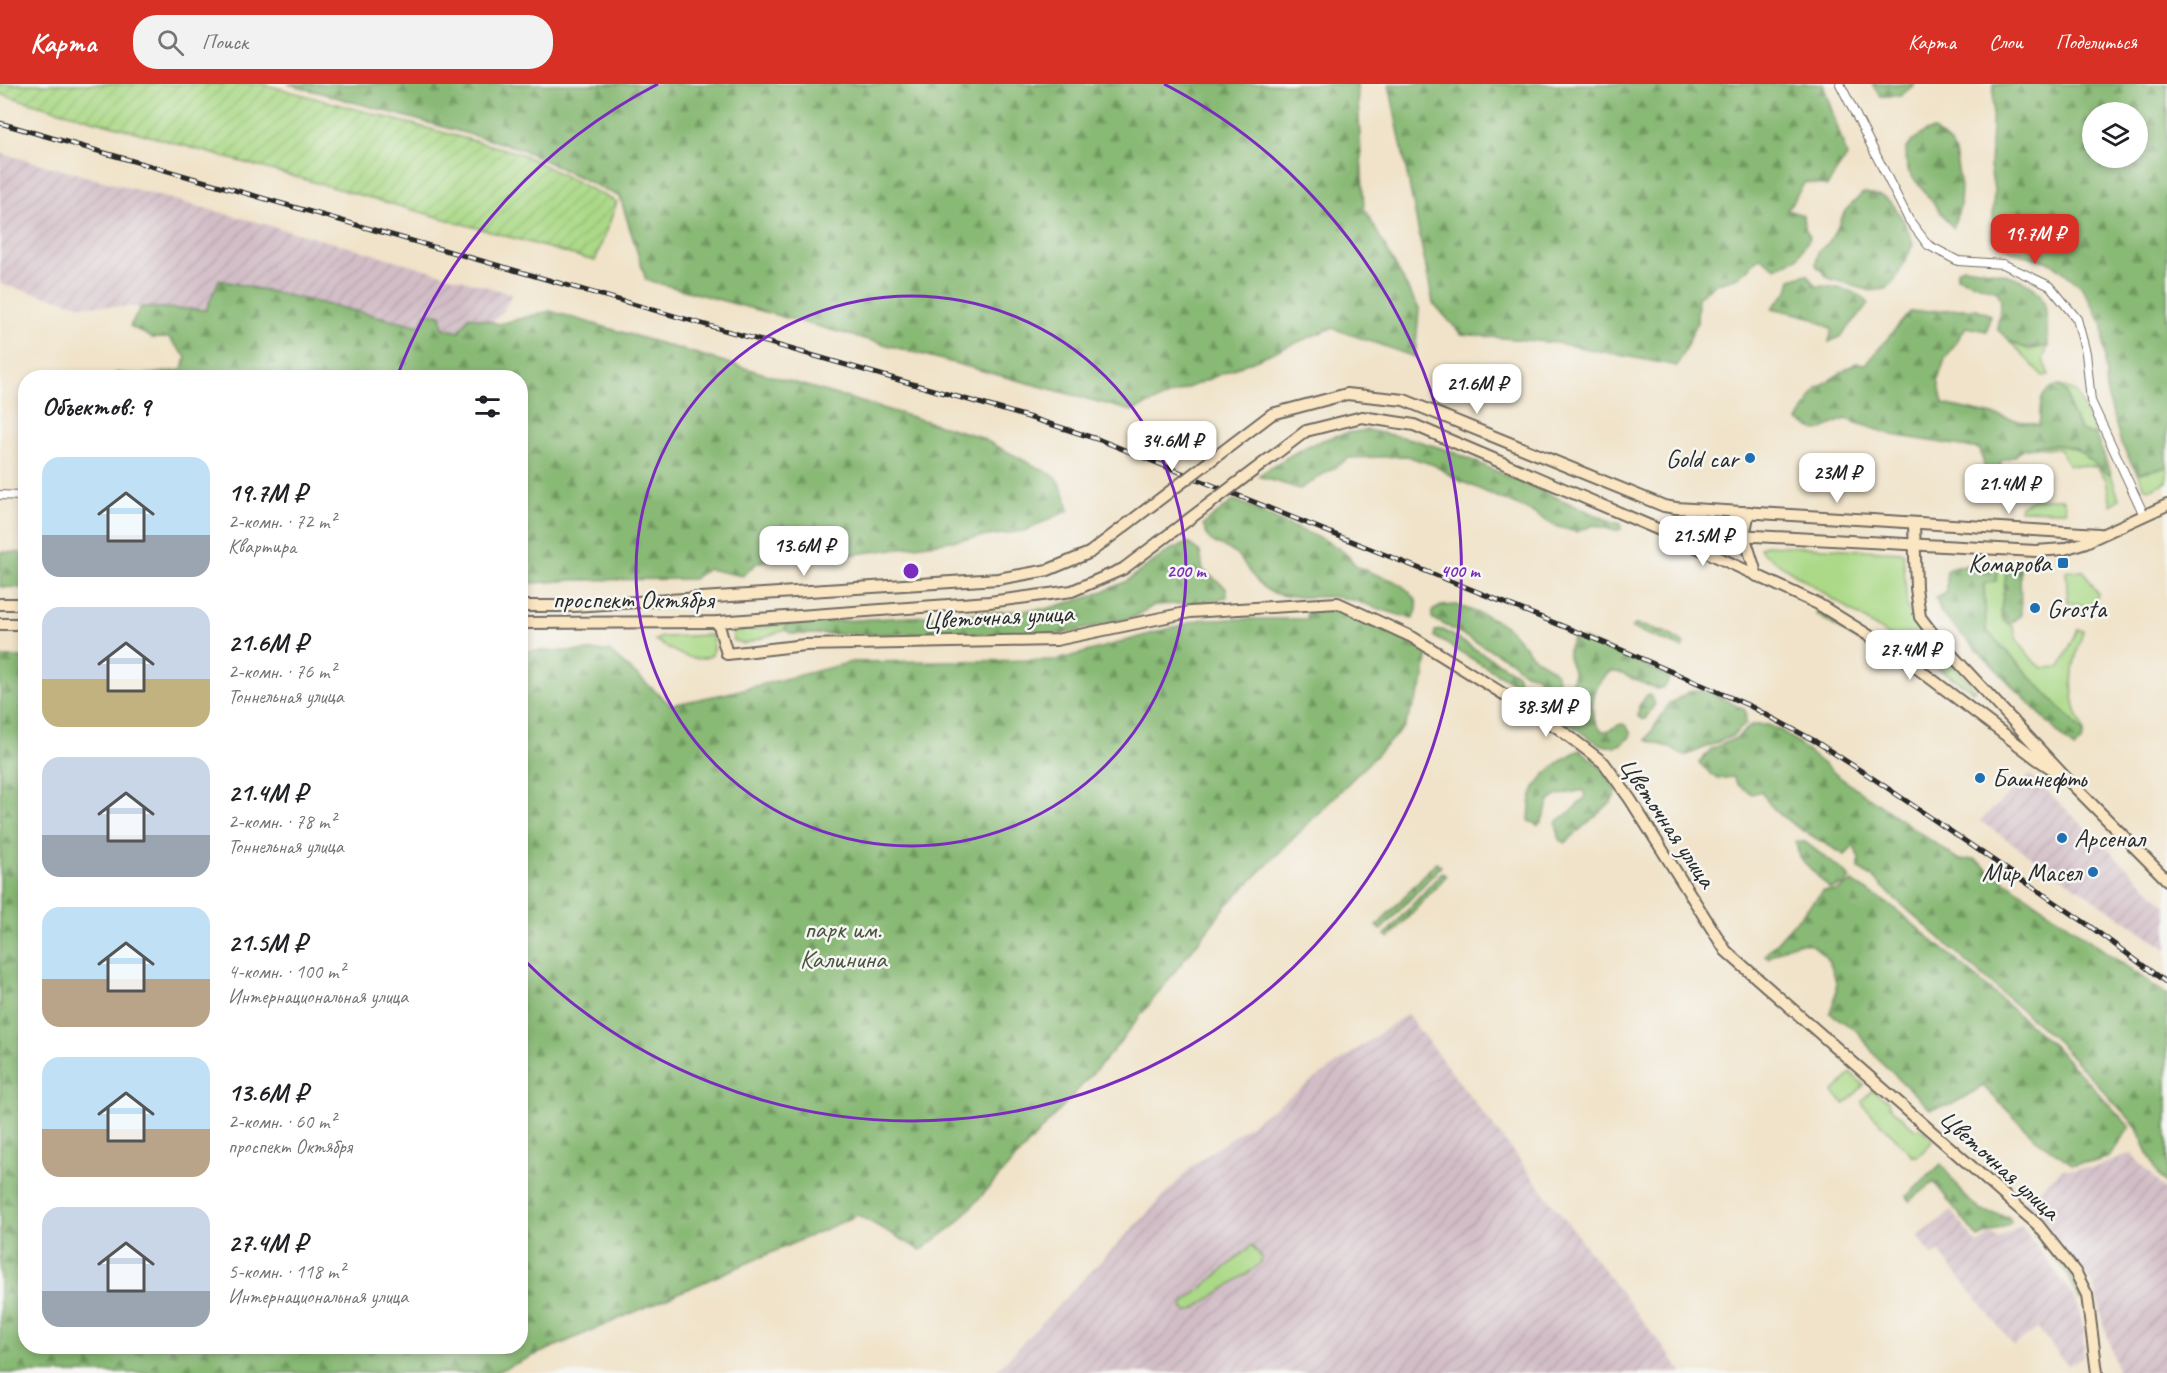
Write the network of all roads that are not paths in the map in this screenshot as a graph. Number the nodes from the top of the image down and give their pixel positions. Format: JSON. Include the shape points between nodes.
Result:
{"nodes":[{"id":1,"x":1840,"y":84,"type":"edge"},
{"id":2,"x":18,"y":494,"type":"edge"},
{"id":3,"x":0,"y":495,"type":"edge"},
{"id":4,"x":2167,"y":505,"type":"edge"},
{"id":5,"x":1749,"y":512,"type":"junction"},
{"id":6,"x":2144,"y":515,"type":"junction"},
{"id":7,"x":1914,"y":524,"type":"junction"},
{"id":8,"x":1662,"y":531,"type":"junction"},
{"id":9,"x":2102,"y":534,"type":"junction"},
{"id":10,"x":1744,"y":535,"type":"junction"},
{"id":11,"x":1914,"y":544,"type":"junction"},
{"id":12,"x":1757,"y":576,"type":"junction"},
{"id":13,"x":0,"y":604,"type":"edge"},
{"id":14,"x":18,"y":604,"type":"edge"},
{"id":15,"x":528,"y":606,"type":"edge"},
{"id":16,"x":528,"y":622,"type":"edge"},
{"id":17,"x":718,"y":622,"type":"junction"},
{"id":18,"x":0,"y":624,"type":"edge"},
{"id":19,"x":18,"y":624,"type":"edge"},
{"id":20,"x":2066,"y":778,"type":"junction"},
{"id":21,"x":2167,"y":880,"type":"edge"},
{"id":22,"x":2097,"y":1373,"type":"edge"}],
"edges":[{"from":1,"to":6,"type":"street","via":[[1909,220],[1928,245],[1959,261],[2003,264],[2050,286],[2077,319],[2086,353],[2091,401]]},
{"from":2,"to":3,"type":"street"},
{"from":4,"to":6,"type":"main road"},
{"from":5,"to":7,"type":"main road"},
{"from":5,"to":10,"type":"main road"},
{"from":5,"to":15,"type":"main road","name":"проспект Октября","bridge":true,"via":[[1664,506],[1404,400],[1347,394],[1272,414],[1089,553],[1048,570],[999,579]]},
{"from":6,"to":9,"type":"main road"},
{"from":7,"to":9,"type":"main road"},
{"from":7,"to":11,"type":"main road"},
{"from":8,"to":10,"type":"main road"},
{"from":8,"to":12,"type":"main road"},
{"from":8,"to":17,"type":"main road","name":"проспект Октября","bridge":true,"via":[[1414,425],[1362,417],[1306,431],[1122,569],[1072,591],[1001,601]]},
{"from":9,"to":11,"type":"main road","via":[[2064,549],[2036,551]]},
{"from":10,"to":11,"type":"main road"},
{"from":10,"to":12,"type":"main road"},
{"from":11,"to":20,"type":"main road","via":[[1920,617]]},
{"from":12,"to":20,"type":"main road","via":[[1818,604],[1898,653]]},
{"from":13,"to":14,"type":"main road"},
{"from":16,"to":17,"type":"main road","name":"проспект Октября"},
{"from":17,"to":22,"type":"main road","name":"Цветочная улица","via":[[728,654],[805,645],[1056,640],[1190,612],[1338,603],[1412,638],[1558,728],[1604,763],[1725,951],[2038,1225],[2076,1273],[2087,1295]]},
{"from":18,"to":19,"type":"main road"},
{"from":20,"to":21,"type":"main road"}]}
